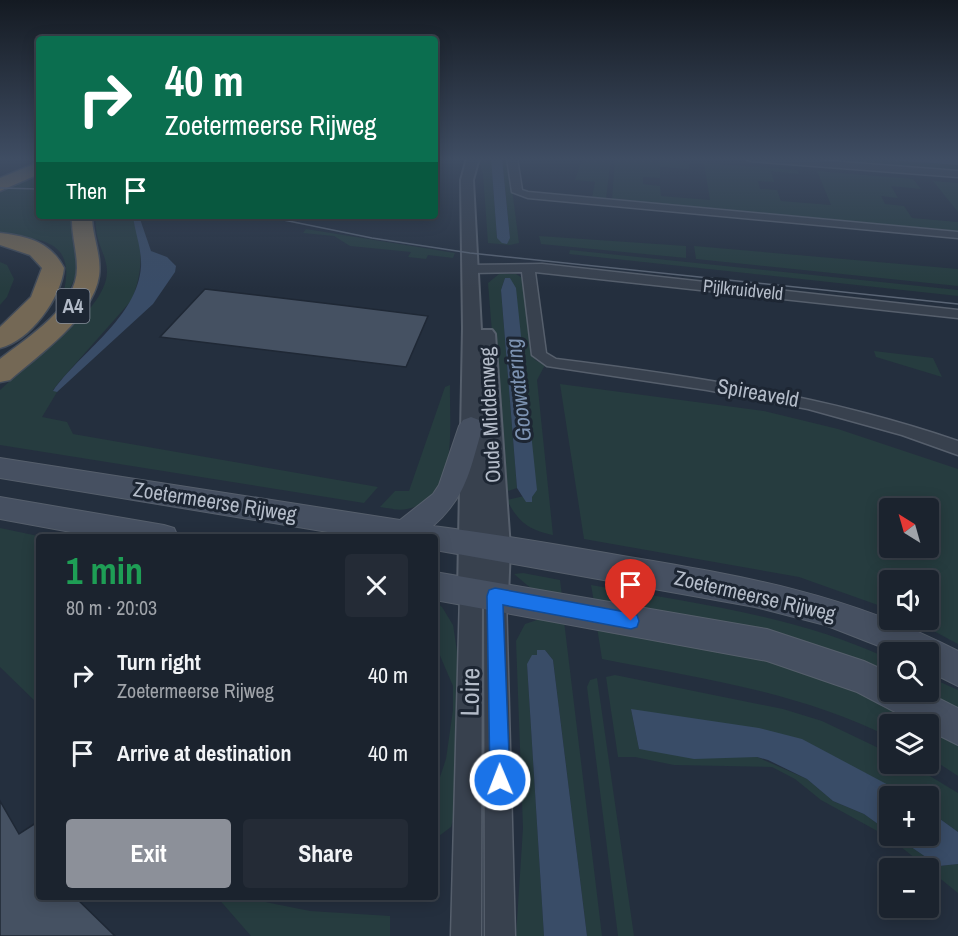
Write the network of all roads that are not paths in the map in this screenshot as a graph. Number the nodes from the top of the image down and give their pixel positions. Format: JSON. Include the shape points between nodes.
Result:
{"nodes":[{"id":1,"x":470,"y":202,"type":"edge"},
{"id":2,"x":600,"y":202,"type":"edge"},
{"id":3,"x":82,"y":219,"type":"edge"},
{"id":4,"x":958,"y":235,"type":"edge"},
{"id":5,"x":0,"y":239,"type":"edge"},
{"id":6,"x":478,"y":269,"type":"junction"},
{"id":7,"x":528,"y":270,"type":"junction"},
{"id":8,"x":958,"y":314,"type":"edge"},
{"id":9,"x":0,"y":340,"type":"edge"},
{"id":10,"x":0,"y":373,"type":"edge"},
{"id":11,"x":471,"y":426,"type":"junction"},
{"id":12,"x":958,"y":448,"type":"edge"},
{"id":13,"x":0,"y":468,"type":"edge"},
{"id":14,"x":0,"y":508,"type":"edge"},
{"id":15,"x":147,"y":534,"type":"edge"},
{"id":16,"x":411,"y":534,"type":"edge"},
{"id":17,"x":424,"y":534,"type":"edge"},
{"id":18,"x":438,"y":538,"type":"edge"},
{"id":19,"x":484,"y":546,"type":"junction"},
{"id":20,"x":438,"y":586,"type":"edge"},
{"id":21,"x":483,"y":594,"type":"junction"},
{"id":22,"x":905,"y":642,"type":"edge"},
{"id":23,"x":939,"y":659,"type":"edge"},
{"id":24,"x":958,"y":669,"type":"edge"},
{"id":25,"x":879,"y":685,"type":"edge"},
{"id":26,"x":911,"y":702,"type":"edge"},
{"id":27,"x":958,"y":727,"type":"edge"},
{"id":28,"x":466,"y":936,"type":"edge"},
{"id":29,"x":500,"y":936,"type":"edge"}],
"edges":[{"from":1,"to":6,"type":"street","name":"Oude Middenweg"},
{"from":2,"to":4,"type":"street"},
{"from":3,"to":10,"type":"highway","number":"A4","via":[[88,274],[80,297],[60,321]]},
{"from":5,"to":9,"type":"highway","number":"A4","via":[[31,246],[53,268],[48,291],[40,303]]},
{"from":6,"to":7,"type":"street","name":"Pijlkruidveld"},
{"from":6,"to":11,"type":"street","name":"Oude Middenweg"},
{"from":6,"to":19,"type":"street","name":"Oude Middenweg","via":[[486,355]]},
{"from":7,"to":8,"type":"street","name":"Pijlkruidveld","via":[[542,268]]},
{"from":7,"to":12,"type":"street","name":"Spireaveld","via":[[539,355],[552,363],[780,395],[825,405]]},
{"from":11,"to":17,"type":"main road","via":[[451,489]]},
{"from":11,"to":19,"type":"street","name":"Oude Middenweg"},
{"from":13,"to":16,"type":"main road","name":"Zoetermeerse Rijweg"},
{"from":14,"to":15,"type":"main road","name":"Zoetermeerse Rijweg"},
{"from":18,"to":19,"type":"main road","name":"Zoetermeerse Rijweg"},
{"from":19,"to":21,"type":"street","name":"Oude Middenweg"},
{"from":19,"to":22,"type":"main road","name":"Zoetermeerse Rijweg","via":[[798,601],[860,621]]},
{"from":20,"to":21,"type":"main road"},
{"from":21,"to":25,"type":"main road","via":[[767,645]]},
{"from":21,"to":28,"type":"street","name":"Loire"},
{"from":21,"to":29,"type":"street","name":"Loire","via":[[501,856]]},
{"from":23,"to":24,"type":"main road","name":"Zoetermeerse Rijweg"},
{"from":26,"to":27,"type":"main road"}]}
